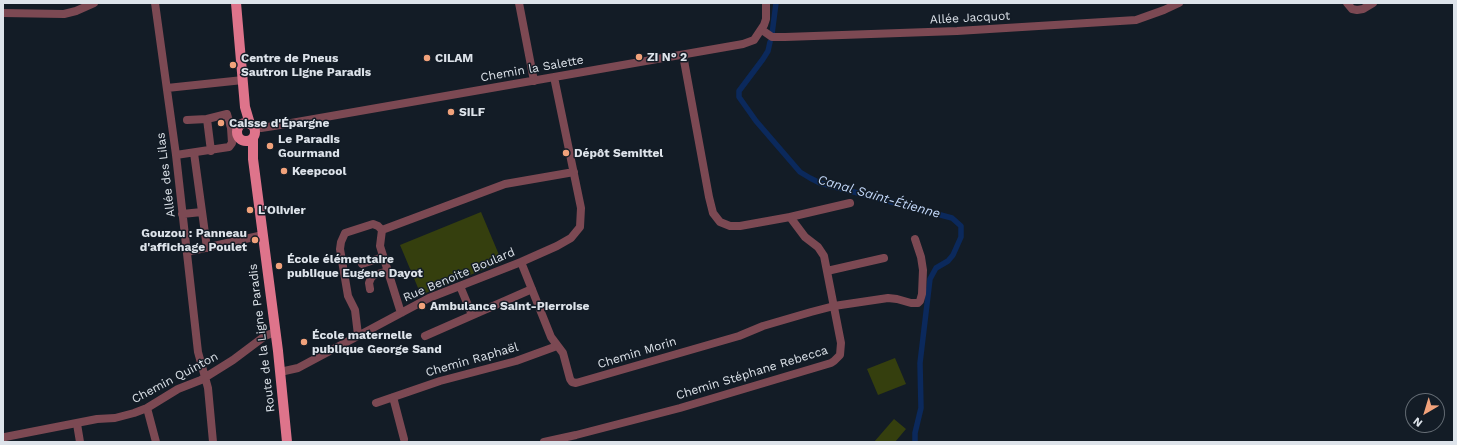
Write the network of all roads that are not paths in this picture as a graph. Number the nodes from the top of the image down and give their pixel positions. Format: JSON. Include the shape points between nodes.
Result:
{"nodes":[{"id":1,"x":94,"y":3,"type":"edge"},
{"id":2,"x":155,"y":3,"type":"edge"},
{"id":3,"x":236,"y":3,"type":"edge"},
{"id":4,"x":519,"y":3,"type":"edge"},
{"id":5,"x":766,"y":3,"type":"edge"},
{"id":6,"x":1179,"y":3,"type":"edge"},
{"id":7,"x":1347,"y":3,"type":"edge"},
{"id":8,"x":1373,"y":3,"type":"edge"},
{"id":9,"x":3,"y":13,"type":"edge"},
{"id":10,"x":762,"y":30,"type":"junction"},
{"id":11,"x":683,"y":54,"type":"junction"},
{"id":12,"x":554,"y":78,"type":"junction"},
{"id":13,"x":243,"y":80,"type":"junction"},
{"id":14,"x":534,"y":81,"type":"junction"},
{"id":15,"x":167,"y":88,"type":"junction"},
{"id":16,"x":207,"y":119,"type":"junction"},
{"id":17,"x":187,"y":120,"type":"dead end"},
{"id":18,"x":242,"y":126,"type":"junction"},
{"id":19,"x":274,"y":126,"type":"junction"},
{"id":20,"x":250,"y":138,"type":"junction"},
{"id":21,"x":211,"y":150,"type":"junction"},
{"id":22,"x":194,"y":153,"type":"junction"},
{"id":23,"x":176,"y":155,"type":"junction"},
{"id":24,"x":574,"y":172,"type":"junction"},
{"id":25,"x":850,"y":203,"type":"dead end"},
{"id":26,"x":202,"y":212,"type":"junction"},
{"id":27,"x":182,"y":214,"type":"junction"},
{"id":28,"x":790,"y":217,"type":"junction"},
{"id":29,"x":382,"y":230,"type":"junction"},
{"id":30,"x":263,"y":235,"type":"junction"},
{"id":31,"x":914,"y":239,"type":"dead end"},
{"id":32,"x":207,"y":248,"type":"junction"},
{"id":33,"x":187,"y":252,"type":"junction"},
{"id":34,"x":383,"y":257,"type":"junction"},
{"id":35,"x":884,"y":258,"type":"dead end"},
{"id":36,"x":521,"y":262,"type":"junction"},
{"id":37,"x":362,"y":264,"type":"dead end"},
{"id":38,"x":388,"y":271,"type":"junction"},
{"id":39,"x":828,"y":271,"type":"junction"},
{"id":40,"x":460,"y":286,"type":"junction"},
{"id":41,"x":370,"y":289,"type":"dead end"},
{"id":42,"x":532,"y":289,"type":"junction"},
{"id":43,"x":834,"y":306,"type":"junction"},
{"id":44,"x":401,"y":313,"type":"junction"},
{"id":45,"x":472,"y":315,"type":"junction"},
{"id":46,"x":275,"y":332,"type":"junction"},
{"id":47,"x":358,"y":336,"type":"junction"},
{"id":48,"x":425,"y":336,"type":"dead end"},
{"id":49,"x":557,"y":346,"type":"junction"},
{"id":50,"x":280,"y":372,"type":"junction"},
{"id":51,"x":205,"y":378,"type":"junction"},
{"id":52,"x":393,"y":397,"type":"junction"},
{"id":53,"x":376,"y":404,"type":"dead end"},
{"id":54,"x":147,"y":408,"type":"junction"},
{"id":55,"x":77,"y":424,"type":"junction"},
{"id":56,"x":5,"y":437,"type":"dead end"},
{"id":57,"x":18,"y":439,"type":"edge"},
{"id":58,"x":404,"y":439,"type":"dead end"},
{"id":59,"x":80,"y":442,"type":"edge"},
{"id":60,"x":156,"y":442,"type":"edge"},
{"id":61,"x":213,"y":442,"type":"edge"},
{"id":62,"x":287,"y":442,"type":"edge"},
{"id":63,"x":544,"y":442,"type":"edge"}],
"edges":[{"from":1,"to":9,"type":"street","via":[[64,14]]},
{"from":2,"to":15,"type":"street","name":"Allée des Lilas"},
{"from":3,"to":13,"type":"main road"},
{"from":4,"to":14,"type":"street"},
{"from":5,"to":10,"type":"street","via":[[766,19]]},
{"from":6,"to":10,"type":"street","name":"Allée Jacquot","via":[[1136,20],[785,38],[772,37]]},
{"from":7,"to":8,"type":"street","via":[[1352,10],[1357,10]]},
{"from":10,"to":11,"type":"street","name":"Chemin la Salette","via":[[754,40],[744,44]]},
{"from":11,"to":12,"type":"street","name":"Chemin la Salette"},
{"from":11,"to":28,"type":"street","via":[[713,213],[720,222],[730,226]]},
{"from":12,"to":14,"type":"street","name":"Chemin la Salette"},
{"from":12,"to":24,"type":"street"},
{"from":13,"to":15,"type":"street"},
{"from":13,"to":18,"type":"main road","via":[[245,107]]},
{"from":14,"to":19,"type":"street","name":"Chemin la Salette"},
{"from":15,"to":23,"type":"street","name":"Allée des Lilas"},
{"from":16,"to":17,"type":"street"},
{"from":16,"to":18,"type":"street","via":[[227,114]]},
{"from":16,"to":21,"type":"street"},
{"from":18,"to":19,"type":"street","name":"Chemin la Salette"},
{"from":18,"to":20,"type":"main road","via":[[255,130]]},
{"from":18,"to":20,"type":"main road","via":[[238,134],[240,138]]},
{"from":18,"to":21,"type":"street","via":[[232,144]]},
{"from":19,"to":20,"type":"street","name":"Chemin la Salette"},
{"from":20,"to":30,"type":"main road","name":"Route de la Ligne Paradis"},
{"from":21,"to":22,"type":"street"},
{"from":22,"to":23,"type":"street"},
{"from":22,"to":26,"type":"street"},
{"from":23,"to":27,"type":"street","name":"Allée des Lilas"},
{"from":24,"to":29,"type":"street","via":[[505,184]]},
{"from":24,"to":36,"type":"street","name":"Rue Benoite Boulard","via":[[581,208],[580,227],[571,238]]},
{"from":25,"to":28,"type":"street"},
{"from":26,"to":27,"type":"street"},
{"from":26,"to":32,"type":"street"},
{"from":27,"to":33,"type":"street","name":"Allée des Lilas"},
{"from":28,"to":39,"type":"street","name":"Chemin Stéphane Rebecca","via":[[805,237],[822,252]]},
{"from":29,"to":34,"type":"street","via":[[380,246]]},
{"from":29,"to":47,"type":"street","via":[[373,224],[345,233],[341,242],[348,296],[355,310]]},
{"from":30,"to":32,"type":"street"},
{"from":30,"to":46,"type":"main road","name":"Route de la Ligne Paradis"},
{"from":31,"to":43,"type":"street","via":[[922,257],[924,270],[920,301],[910,303],[888,298]]},
{"from":32,"to":33,"type":"street"},
{"from":33,"to":51,"type":"street","name":"Allée des Lilas","via":[[198,352]]},
{"from":34,"to":37,"type":"street"},
{"from":34,"to":38,"type":"street"},
{"from":35,"to":39,"type":"street"},
{"from":36,"to":40,"type":"street","name":"Rue Benoite Boulard"},
{"from":36,"to":42,"type":"street","name":"Chemin Morin"},
{"from":38,"to":41,"type":"street","via":[[374,275],[369,283]]},
{"from":38,"to":44,"type":"street"},
{"from":39,"to":43,"type":"street","name":"Chemin Stéphane Rebecca"},
{"from":40,"to":44,"type":"street","name":"Rue Benoite Boulard"},
{"from":40,"to":45,"type":"street"},
{"from":42,"to":45,"type":"street"},
{"from":42,"to":49,"type":"street","name":"Chemin Morin"},
{"from":43,"to":49,"type":"street","name":"Chemin Morin","via":[[576,383],[570,379],[563,353]]},
{"from":43,"to":63,"type":"street","name":"Chemin Stéphane Rebecca","via":[[841,349],[839,356],[831,363],[680,408]]},
{"from":44,"to":47,"type":"street","name":"Rue Benoite Boulard"},
{"from":45,"to":48,"type":"street"},
{"from":46,"to":50,"type":"main road","name":"Route de la Ligne Paradis"},
{"from":46,"to":51,"type":"street","name":"Chemin Quinton","via":[[265,336]]},
{"from":47,"to":50,"type":"street","name":"Rue Benoite Boulard","via":[[298,368]]},
{"from":49,"to":52,"type":"street","name":"Chemin Raphaël","via":[[516,361],[440,381]]},
{"from":50,"to":62,"type":"main road","name":"Route de la Ligne Paradis"},
{"from":51,"to":54,"type":"street","name":"Chemin Quinton","via":[[178,389]]},
{"from":51,"to":61,"type":"street","name":"Allée des Lilas"},
{"from":52,"to":53,"type":"street","name":"Chemin Raphaël"},
{"from":52,"to":58,"type":"street"},
{"from":54,"to":55,"type":"street","name":"Chemin Quinton","via":[[123,416]]},
{"from":54,"to":60,"type":"street"},
{"from":55,"to":57,"type":"street","name":"Chemin Quinton"},
{"from":55,"to":59,"type":"street"},
{"from":56,"to":57,"type":"street","name":"Chemin Quinton"}]}
